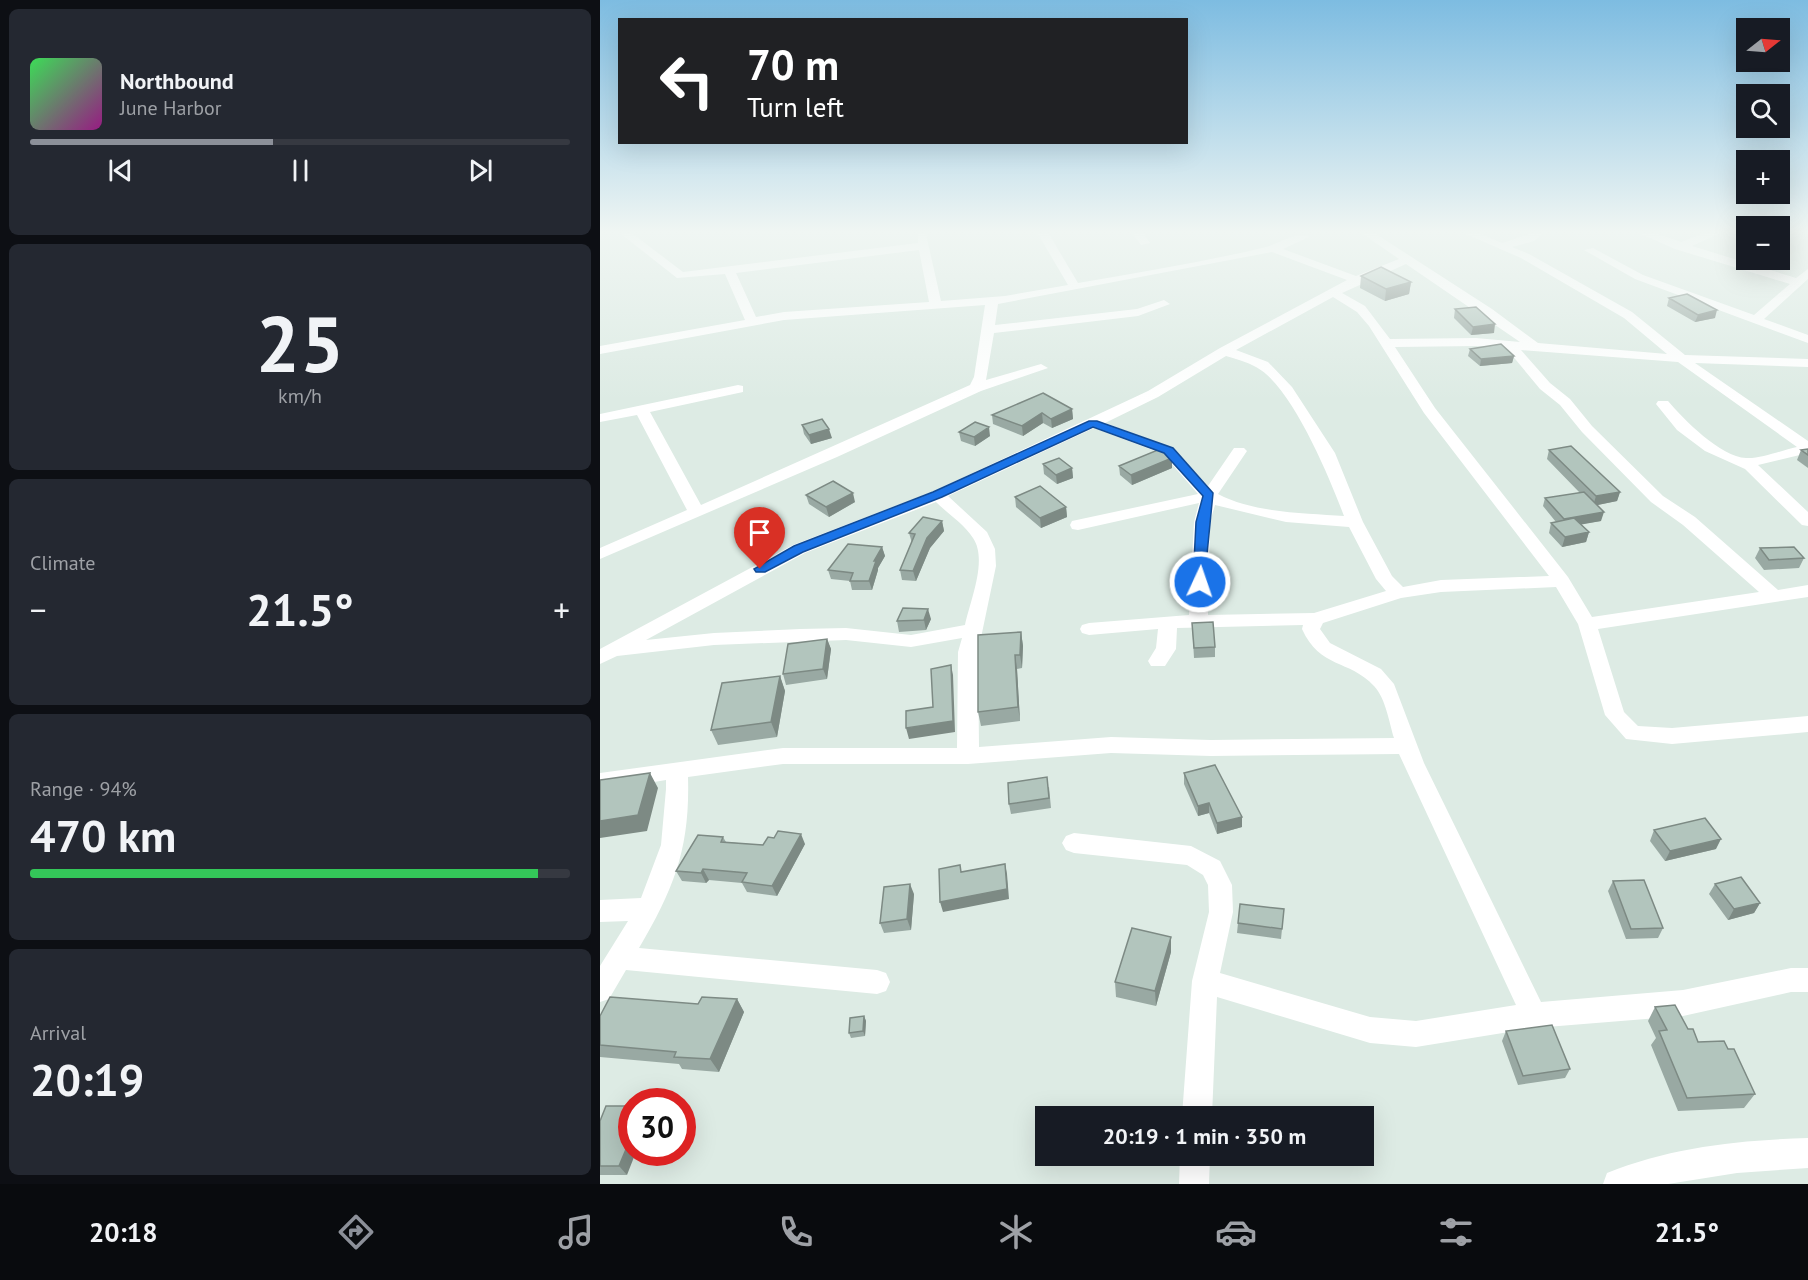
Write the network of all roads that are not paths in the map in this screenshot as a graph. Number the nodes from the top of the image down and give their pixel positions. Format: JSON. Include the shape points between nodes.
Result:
{"nodes":[{"id":1,"x":737,"y":289,"type":"edge"},
{"id":2,"x":933,"y":289,"type":"edge"},
{"id":3,"x":1056,"y":289,"type":"edge"},
{"id":4,"x":1340,"y":289,"type":"edge"},
{"id":5,"x":1453,"y":289,"type":"edge"},
{"id":6,"x":1583,"y":289,"type":"edge"},
{"id":7,"x":1673,"y":289,"type":"edge"},
{"id":8,"x":1791,"y":289,"type":"edge"},
{"id":9,"x":1334,"y":293,"type":"junction"},
{"id":10,"x":992,"y":301,"type":"junction"},
{"id":11,"x":1164,"y":304,"type":"dead end"},
{"id":12,"x":936,"y":305,"type":"junction"},
{"id":13,"x":1756,"y":319,"type":"junction"},
{"id":14,"x":751,"y":321,"type":"junction"},
{"id":15,"x":988,"y":330,"type":"junction"},
{"id":16,"x":1808,"y":339,"type":"edge"},
{"id":17,"x":1387,"y":343,"type":"junction"},
{"id":18,"x":1509,"y":344,"type":"junction"},
{"id":19,"x":1533,"y":345,"type":"junction"},
{"id":20,"x":600,"y":350,"type":"edge"},
{"id":21,"x":1225,"y":351,"type":"junction"},
{"id":22,"x":1683,"y":359,"type":"junction"},
{"id":23,"x":1808,"y":363,"type":"edge"},
{"id":24,"x":1041,"y":368,"type":"dead end"},
{"id":25,"x":976,"y":388,"type":"junction"},
{"id":26,"x":738,"y":389,"type":"dead end"},
{"id":27,"x":1663,"y":404,"type":"dead end"},
{"id":28,"x":641,"y":409,"type":"junction"},
{"id":29,"x":600,"y":418,"type":"edge"},
{"id":30,"x":1093,"y":423,"type":"junction"},
{"id":31,"x":1808,"y":449,"type":"edge"},
{"id":32,"x":1239,"y":451,"type":"dead end"},
{"id":33,"x":1745,"y":462,"type":"junction"},
{"id":34,"x":938,"y":495,"type":"junction"},
{"id":35,"x":1209,"y":496,"type":"junction"},
{"id":36,"x":696,"y":511,"type":"junction"},
{"id":37,"x":1808,"y":521,"type":"edge"},
{"id":38,"x":1355,"y":522,"type":"junction"},
{"id":39,"x":1078,"y":525,"type":"dead end"},
{"id":40,"x":600,"y":554,"type":"edge"},
{"id":41,"x":1563,"y":581,"type":"junction"},
{"id":42,"x":1808,"y":591,"type":"edge"},
{"id":43,"x":1399,"y":593,"type":"junction"},
{"id":44,"x":1774,"y":596,"type":"junction"},
{"id":45,"x":1315,"y":619,"type":"junction"},
{"id":46,"x":1168,"y":622,"type":"junction"},
{"id":47,"x":1198,"y":622,"type":"junction"},
{"id":48,"x":1587,"y":624,"type":"junction"},
{"id":49,"x":1089,"y":629,"type":"dead end"},
{"id":50,"x":971,"y":630,"type":"junction"},
{"id":51,"x":603,"y":653,"type":"edge"},
{"id":52,"x":1158,"y":661,"type":"dead end"},
{"id":53,"x":1808,"y":724,"type":"edge"},
{"id":54,"x":1405,"y":746,"type":"junction"},
{"id":55,"x":968,"y":756,"type":"junction"},
{"id":56,"x":677,"y":770,"type":"junction"},
{"id":57,"x":600,"y":782,"type":"edge"},
{"id":58,"x":1074,"y":843,"type":"dead end"},
{"id":59,"x":647,"y":909,"type":"junction"},
{"id":60,"x":600,"y":911,"type":"edge"},
{"id":61,"x":619,"y":958,"type":"junction"},
{"id":62,"x":1808,"y":980,"type":"edge"},
{"id":63,"x":1204,"y":981,"type":"junction"},
{"id":64,"x":877,"y":982,"type":"dead end"},
{"id":65,"x":600,"y":990,"type":"edge"},
{"id":66,"x":1534,"y":1015,"type":"junction"},
{"id":67,"x":1198,"y":1106,"type":"edge"},
{"id":68,"x":1808,"y":1153,"type":"edge"},
{"id":69,"x":1195,"y":1166,"type":"edge"},
{"id":70,"x":1194,"y":1184,"type":"edge"},
{"id":71,"x":1618,"y":1184,"type":"edge"}],
"edges":[{"from":1,"to":14,"type":"street"},
{"from":2,"to":12,"type":"street"},
{"from":3,"to":10,"type":"street"},
{"from":4,"to":9,"type":"street"},
{"from":5,"to":19,"type":"street"},
{"from":6,"to":22,"type":"street","via":[[1628,315]]},
{"from":7,"to":13,"type":"street"},
{"from":8,"to":13,"type":"street"},
{"from":9,"to":17,"type":"street","via":[[1361,309]]},
{"from":9,"to":21,"type":"street"},
{"from":10,"to":12,"type":"street"},
{"from":10,"to":15,"type":"street"},
{"from":11,"to":15,"type":"street","via":[[1138,312]]},
{"from":12,"to":14,"type":"street"},
{"from":13,"to":16,"type":"street"},
{"from":14,"to":20,"type":"street"},
{"from":15,"to":25,"type":"street"},
{"from":17,"to":18,"type":"street","via":[[1426,340]]},
{"from":17,"to":41,"type":"street","via":[[1429,410]]},
{"from":18,"to":19,"type":"street"},
{"from":18,"to":44,"type":"street","via":[[1657,499],[1689,521]]},
{"from":19,"to":22,"type":"street"},
{"from":21,"to":30,"type":"street","via":[[1153,394]]},
{"from":21,"to":38,"type":"street","via":[[1263,364],[1287,390],[1327,453]]},
{"from":22,"to":23,"type":"street"},
{"from":22,"to":31,"type":"street"},
{"from":24,"to":25,"type":"street"},
{"from":25,"to":36,"type":"street"},
{"from":26,"to":28,"type":"street"},
{"from":27,"to":33,"type":"street","via":[[1682,427],[1710,448]]},
{"from":28,"to":29,"type":"street"},
{"from":28,"to":36,"type":"street"},
{"from":30,"to":34,"type":"street"},
{"from":30,"to":35,"type":"street","via":[[1168,451]]},
{"from":31,"to":33,"type":"street"},
{"from":32,"to":35,"type":"street"},
{"from":33,"to":37,"type":"street"},
{"from":34,"to":50,"type":"street","via":[[981,536],[986,549],[987,566]]},
{"from":34,"to":51,"type":"street","via":[[799,549]]},
{"from":35,"to":38,"type":"street","via":[[1286,517]]},
{"from":35,"to":39,"type":"street"},
{"from":35,"to":47,"type":"street","via":[[1202,522]]},
{"from":36,"to":40,"type":"street"},
{"from":38,"to":43,"type":"street","via":[[1385,579]]},
{"from":41,"to":43,"type":"street","via":[[1441,586]]},
{"from":41,"to":48,"type":"street"},
{"from":42,"to":44,"type":"street"},
{"from":43,"to":45,"type":"street"},
{"from":44,"to":48,"type":"street"},
{"from":45,"to":47,"type":"street"},
{"from":45,"to":54,"type":"street","via":[[1311,629],[1321,647],[1383,682]]},
{"from":46,"to":47,"type":"street"},
{"from":46,"to":49,"type":"street"},
{"from":46,"to":52,"type":"street","via":[[1166,649]]},
{"from":48,"to":53,"type":"street","via":[[1615,715],[1633,733],[1672,736]]},
{"from":50,"to":51,"type":"street","via":[[911,641],[846,634],[780,635]]},
{"from":50,"to":55,"type":"street"},
{"from":54,"to":55,"type":"street","via":[[1111,745]]},
{"from":54,"to":66,"type":"street"},
{"from":55,"to":56,"type":"street","via":[[783,756]]},
{"from":56,"to":57,"type":"street"},
{"from":56,"to":59,"type":"street","via":[[673,844]]},
{"from":58,"to":63,"type":"street","via":[[1191,856],[1212,868],[1220,885],[1221,912]]},
{"from":59,"to":60,"type":"street"},
{"from":59,"to":61,"type":"street"},
{"from":61,"to":64,"type":"street"},
{"from":61,"to":65,"type":"street"},
{"from":62,"to":66,"type":"street","via":[[1791,980],[1683,1003]]},
{"from":63,"to":66,"type":"street","via":[[1370,1030],[1416,1034]]},
{"from":63,"to":67,"type":"street"},
{"from":68,"to":71,"type":"street","via":[[1765,1154],[1641,1174]]},
{"from":69,"to":70,"type":"street"}]}
